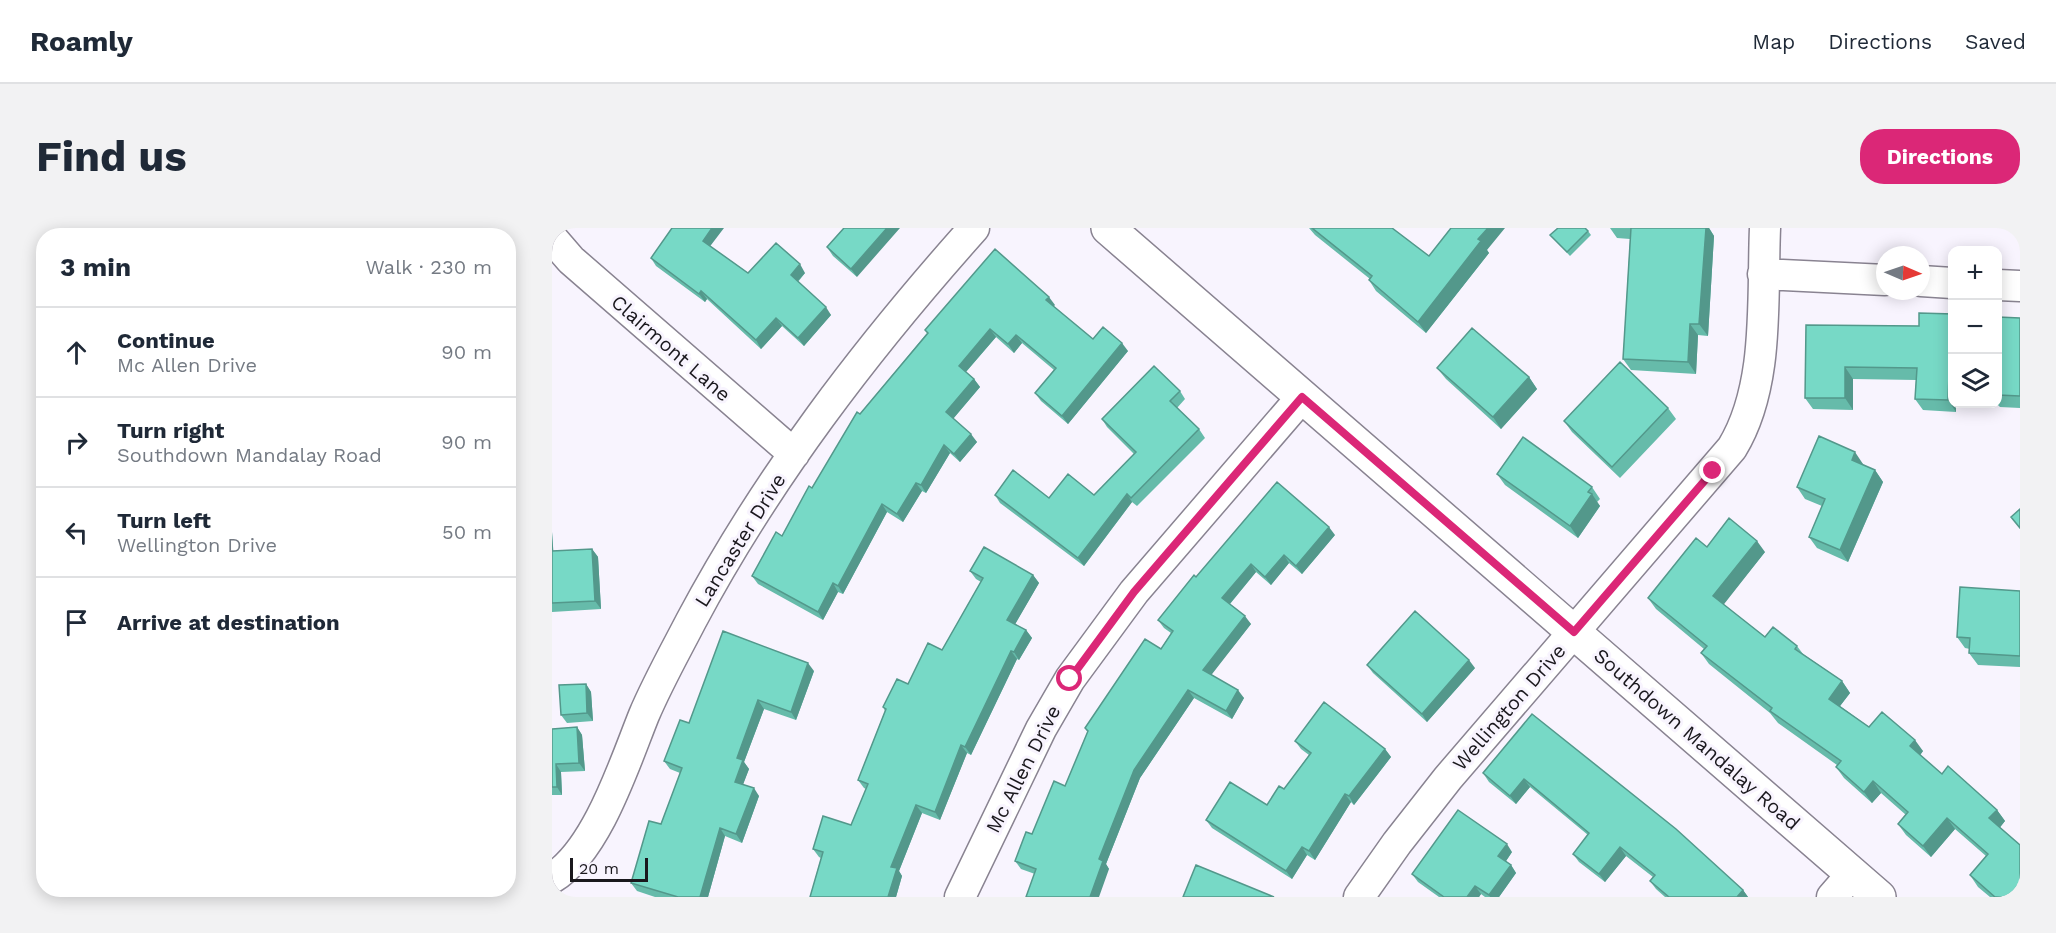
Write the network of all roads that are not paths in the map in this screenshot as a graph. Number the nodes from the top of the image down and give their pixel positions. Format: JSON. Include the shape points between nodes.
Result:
{"nodes":[{"id":1,"x":974,"y":228,"type":"edge"},
{"id":2,"x":1108,"y":228,"type":"edge"},
{"id":3,"x":1766,"y":228,"type":"edge"},
{"id":4,"x":552,"y":238,"type":"edge"},
{"id":5,"x":1763,"y":274,"type":"junction"},
{"id":6,"x":1876,"y":280,"type":"edge"},
{"id":7,"x":1930,"y":282,"type":"edge"},
{"id":8,"x":1948,"y":283,"type":"edge"},
{"id":9,"x":2002,"y":285,"type":"edge"},
{"id":10,"x":2020,"y":286,"type":"edge"},
{"id":11,"x":1302,"y":397,"type":"junction"},
{"id":12,"x":794,"y":454,"type":"junction"},
{"id":13,"x":1574,"y":632,"type":"junction"},
{"id":14,"x":552,"y":878,"type":"edge"},
{"id":15,"x":1842,"y":885,"type":"edge"},
{"id":16,"x":960,"y":897,"type":"edge"},
{"id":17,"x":1359,"y":897,"type":"edge"},
{"id":18,"x":1878,"y":897,"type":"edge"}],
"edges":[{"from":1,"to":12,"type":"street","name":"Lancaster Drive","via":[[828,402]]},
{"from":2,"to":11,"type":"street","name":"Southdown Mandalay Road"},
{"from":3,"to":5,"type":"street","name":"Wellington Drive"},
{"from":4,"to":12,"type":"street","name":"Clairmont Lane","via":[[571,261]]},
{"from":5,"to":6,"type":"street"},
{"from":5,"to":13,"type":"street","name":"Wellington Drive","via":[[1760,346],[1743,431]]},
{"from":7,"to":8,"type":"street"},
{"from":9,"to":10,"type":"street"},
{"from":11,"to":13,"type":"street","name":"Southdown Mandalay Road"},
{"from":11,"to":16,"type":"street","name":"Mc Allen Drive","via":[[1134,592],[1070,679],[1041,729]]},
{"from":12,"to":14,"type":"street","name":"Lancaster Drive","via":[[727,553],[654,690],[611,796],[582,849],[567,869]]},
{"from":13,"to":15,"type":"street","name":"Southdown Mandalay Road"},
{"from":13,"to":17,"type":"street","name":"Wellington Drive","via":[[1448,778]]},
{"from":15,"to":18,"type":"street","name":"Southdown Mandalay Road"}]}
